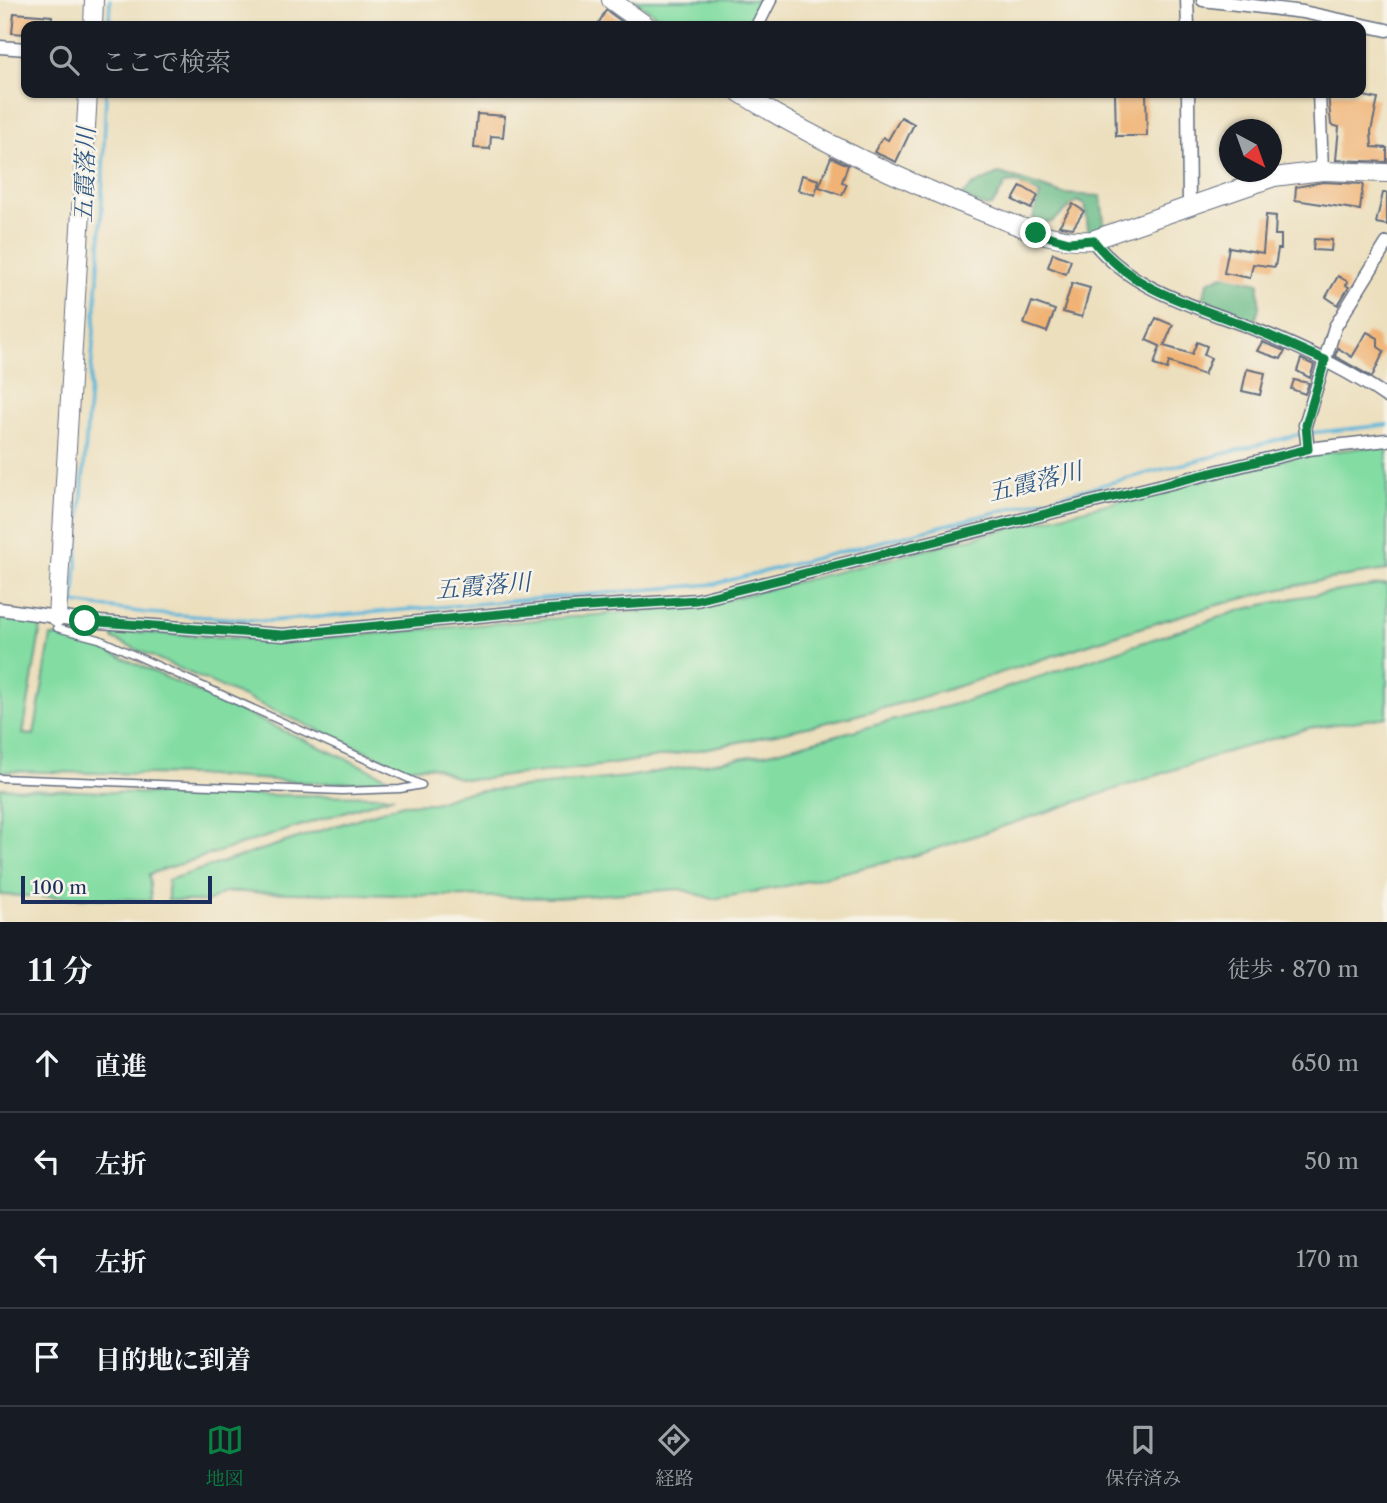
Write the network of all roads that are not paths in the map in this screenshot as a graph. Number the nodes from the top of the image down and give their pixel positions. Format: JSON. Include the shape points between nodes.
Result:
{"nodes":[{"id":1,"x":94,"y":0,"type":"edge"},
{"id":2,"x":770,"y":0,"type":"edge"},
{"id":3,"x":1187,"y":0,"type":"edge"},
{"id":4,"x":1203,"y":0,"type":"edge"},
{"id":5,"x":619,"y":2,"type":"edge"},
{"id":6,"x":93,"y":21,"type":"edge"},
{"id":7,"x":641,"y":21,"type":"edge"},
{"id":8,"x":760,"y":21,"type":"edge"},
{"id":9,"x":1188,"y":21,"type":"edge"},
{"id":10,"x":1322,"y":21,"type":"edge"},
{"id":11,"x":1366,"y":27,"type":"edge"},
{"id":12,"x":1387,"y":30,"type":"edge"},
{"id":13,"x":0,"y":47,"type":"edge"},
{"id":14,"x":21,"y":49,"type":"edge"},
{"id":15,"x":88,"y":98,"type":"edge"},
{"id":16,"x":748,"y":98,"type":"edge"},
{"id":17,"x":1188,"y":98,"type":"edge"},
{"id":18,"x":1319,"y":98,"type":"edge"},
{"id":19,"x":1322,"y":171,"type":"junction"},
{"id":20,"x":1387,"y":173,"type":"edge"},
{"id":21,"x":1189,"y":208,"type":"junction"},
{"id":22,"x":1093,"y":240,"type":"junction"},
{"id":23,"x":1387,"y":243,"type":"edge"},
{"id":24,"x":1325,"y":360,"type":"junction"},
{"id":25,"x":1387,"y":397,"type":"edge"},
{"id":26,"x":1387,"y":440,"type":"edge"},
{"id":27,"x":1307,"y":445,"type":"junction"},
{"id":28,"x":0,"y":609,"type":"edge"},
{"id":29,"x":57,"y":617,"type":"junction"},
{"id":30,"x":0,"y":778,"type":"edge"}],
"edges":[{"from":1,"to":6,"type":"street"},
{"from":2,"to":8,"type":"street"},
{"from":3,"to":9,"type":"street"},
{"from":4,"to":10,"type":"street"},
{"from":5,"to":7,"type":"street"},
{"from":11,"to":12,"type":"street"},
{"from":13,"to":14,"type":"street"},
{"from":15,"to":29,"type":"street"},
{"from":16,"to":22,"type":"street","via":[[925,189],[1036,233],[1069,242]]},
{"from":17,"to":21,"type":"street"},
{"from":18,"to":19,"type":"street"},
{"from":19,"to":20,"type":"street"},
{"from":19,"to":21,"type":"street","via":[[1274,177]]},
{"from":21,"to":22,"type":"street"},
{"from":22,"to":24,"type":"street","via":[[1109,261],[1163,296]]},
{"from":23,"to":24,"type":"street","via":[[1335,327]]},
{"from":24,"to":25,"type":"street"},
{"from":24,"to":27,"type":"street","via":[[1306,425]]},
{"from":26,"to":27,"type":"street"},
{"from":27,"to":29,"type":"street","via":[[697,600],[283,635]]},
{"from":28,"to":29,"type":"street"},
{"from":29,"to":30,"type":"lane","via":[[57,628],[99,639],[422,785],[342,791]]}]}
